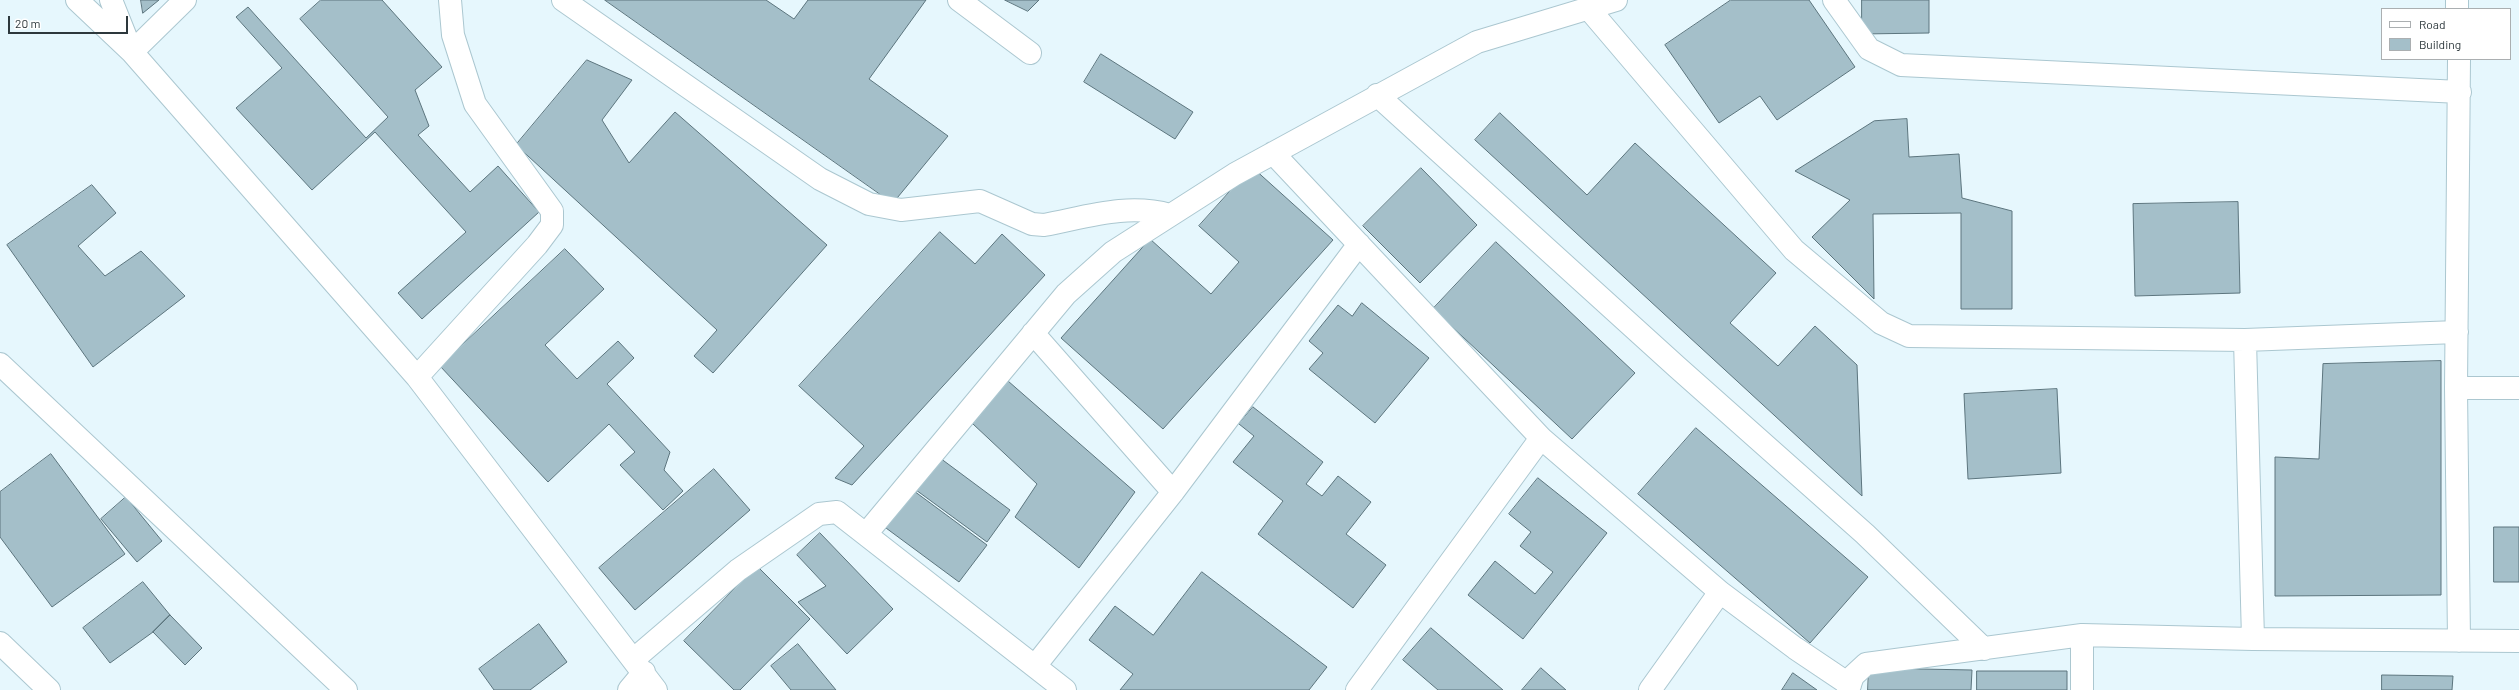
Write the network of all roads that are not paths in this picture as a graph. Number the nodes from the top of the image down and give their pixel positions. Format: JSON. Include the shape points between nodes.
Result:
{"nodes":[{"id":1,"x":76,"y":0,"type":"edge"},
{"id":2,"x":111,"y":0,"type":"edge"},
{"id":3,"x":185,"y":0,"type":"edge"},
{"id":4,"x":450,"y":0,"type":"edge"},
{"id":5,"x":563,"y":0,"type":"edge"},
{"id":6,"x":959,"y":0,"type":"edge"},
{"id":7,"x":1616,"y":0,"type":"edge"},
{"id":8,"x":1834,"y":0,"type":"edge"},
{"id":9,"x":1589,"y":8,"type":"junction"},
{"id":10,"x":132,"y":52,"type":"junction"},
{"id":11,"x":1030,"y":53,"type":"dead end"},
{"id":12,"x":2459,"y":60,"type":"edge"},
{"id":13,"x":2460,"y":92,"type":"junction"},
{"id":14,"x":1377,"y":95,"type":"junction"},
{"id":15,"x":1273,"y":153,"type":"junction"},
{"id":16,"x":1170,"y":215,"type":"junction"},
{"id":17,"x":1359,"y":244,"type":"junction"},
{"id":18,"x":2457,"y":332,"type":"junction"},
{"id":19,"x":1033,"y":334,"type":"junction"},
{"id":20,"x":2245,"y":340,"type":"junction"},
{"id":21,"x":0,"y":364,"type":"edge"},
{"id":22,"x":417,"y":377,"type":"junction"},
{"id":23,"x":2456,"y":388,"type":"junction"},
{"id":24,"x":2519,"y":388,"type":"edge"},
{"id":25,"x":1541,"y":438,"type":"junction"},
{"id":26,"x":1172,"y":492,"type":"junction"},
{"id":27,"x":866,"y":534,"type":"junction"},
{"id":28,"x":1720,"y":592,"type":"junction"},
{"id":29,"x":2082,"y":635,"type":"junction"},
{"id":30,"x":2253,"y":639,"type":"junction"},
{"id":31,"x":2459,"y":641,"type":"junction"},
{"id":32,"x":2519,"y":641,"type":"edge"},
{"id":33,"x":0,"y":643,"type":"edge"},
{"id":34,"x":1984,"y":649,"type":"junction"},
{"id":35,"x":639,"y":665,"type":"junction"},
{"id":36,"x":1035,"y":666,"type":"junction"},
{"id":37,"x":1849,"y":688,"type":"edge"},
{"id":38,"x":46,"y":689,"type":"edge"},
{"id":39,"x":346,"y":690,"type":"edge"},
{"id":40,"x":629,"y":690,"type":"edge"},
{"id":41,"x":656,"y":690,"type":"edge"},
{"id":42,"x":1065,"y":690,"type":"edge"},
{"id":43,"x":1357,"y":690,"type":"edge"},
{"id":44,"x":1650,"y":690,"type":"edge"},
{"id":45,"x":2082,"y":690,"type":"edge"}],
"edges":[{"from":1,"to":10,"type":"street"},
{"from":2,"to":10,"type":"street"},
{"from":3,"to":10,"type":"street"},
{"from":4,"to":22,"type":"street","via":[[453,35],[475,104],[552,211],[552,225]]},
{"from":5,"to":16,"type":"street","via":[[820,179],[869,204],[901,210],[980,201],[1032,224],[1044,225],[1120,210],[1141,209]]},
{"from":6,"to":11,"type":"street"},
{"from":7,"to":9,"type":"street"},
{"from":8,"to":13,"type":"street","via":[[1869,48],[1901,66]]},
{"from":9,"to":14,"type":"street","via":[[1477,42]]},
{"from":9,"to":20,"type":"street","via":[[1794,250],[1881,323],[1909,336]]},
{"from":10,"to":22,"type":"street"},
{"from":12,"to":13,"type":"street"},
{"from":13,"to":18,"type":"street"},
{"from":14,"to":15,"type":"street"},
{"from":14,"to":34,"type":"street","via":[[1864,534]]},
{"from":15,"to":16,"type":"street"},
{"from":15,"to":17,"type":"street"},
{"from":16,"to":19,"type":"street","via":[[1112,252],[1066,294]]},
{"from":17,"to":25,"type":"street"},
{"from":17,"to":26,"type":"street"},
{"from":18,"to":20,"type":"street"},
{"from":18,"to":23,"type":"street"},
{"from":19,"to":26,"type":"street"},
{"from":19,"to":27,"type":"street"},
{"from":20,"to":30,"type":"street"},
{"from":21,"to":39,"type":"street"},
{"from":22,"to":35,"type":"street"},
{"from":23,"to":24,"type":"street"},
{"from":23,"to":31,"type":"street"},
{"from":25,"to":28,"type":"street"},
{"from":25,"to":43,"type":"street"},
{"from":26,"to":36,"type":"street"},
{"from":27,"to":35,"type":"street","via":[[837,512],[819,514],[738,570]]},
{"from":27,"to":36,"type":"street"},
{"from":28,"to":37,"type":"street"},
{"from":28,"to":44,"type":"street"},
{"from":29,"to":30,"type":"street"},
{"from":29,"to":34,"type":"street"},
{"from":29,"to":45,"type":"street"},
{"from":30,"to":31,"type":"street"},
{"from":31,"to":32,"type":"street"},
{"from":33,"to":38,"type":"street"},
{"from":34,"to":37,"type":"street","via":[[1866,664],[1853,676]]},
{"from":35,"to":40,"type":"street"},
{"from":35,"to":41,"type":"street"},
{"from":36,"to":42,"type":"street"}]}
